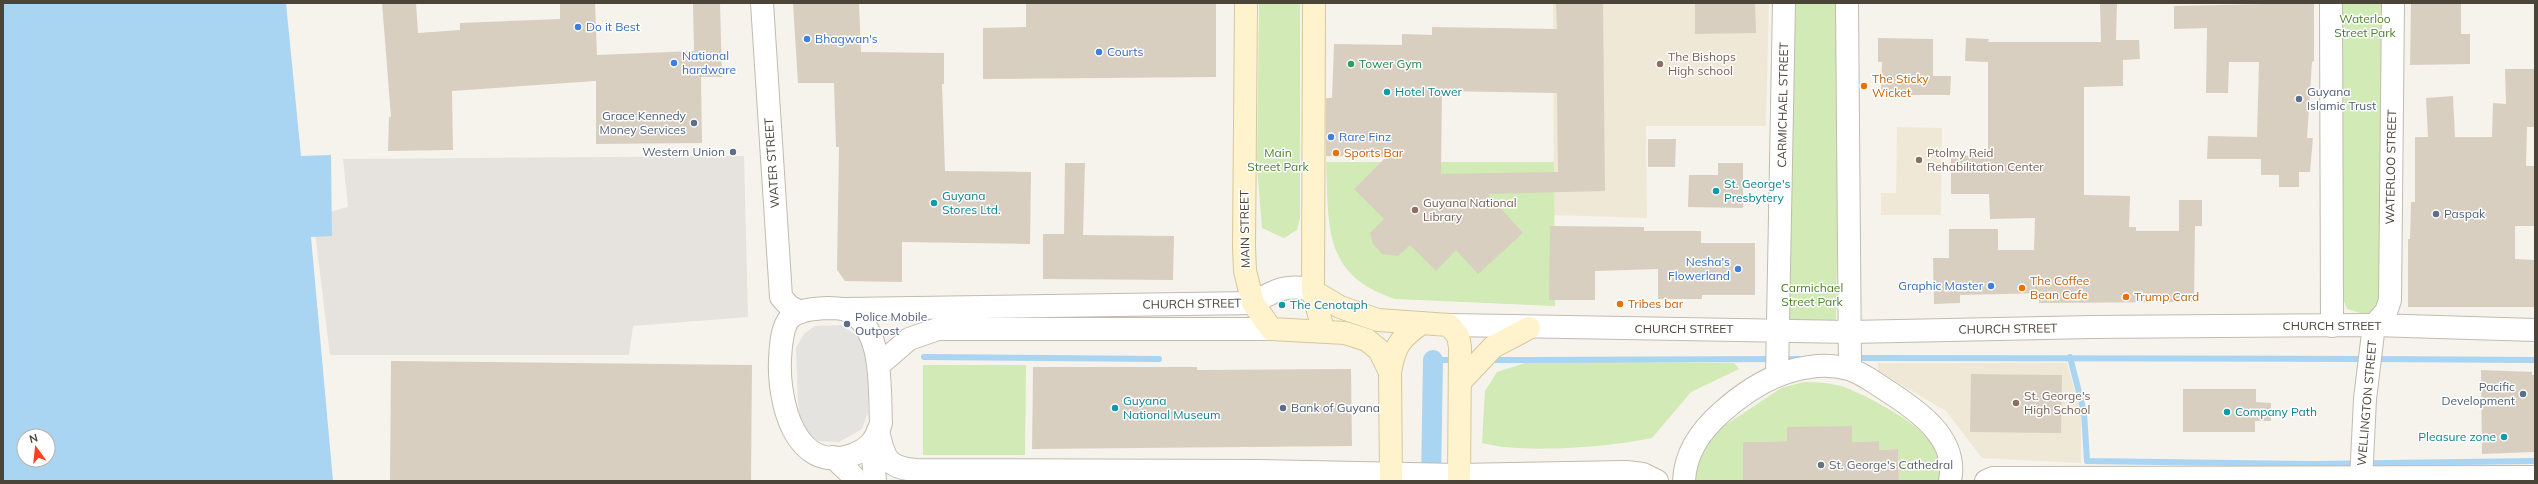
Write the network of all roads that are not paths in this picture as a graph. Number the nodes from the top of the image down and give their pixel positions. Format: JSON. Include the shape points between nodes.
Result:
{"nodes":[{"id":1,"x":762,"y":3,"type":"edge"},
{"id":2,"x":1246,"y":3,"type":"edge"},
{"id":3,"x":1314,"y":3,"type":"edge"},
{"id":4,"x":1784,"y":3,"type":"edge"},
{"id":5,"x":1847,"y":3,"type":"edge"},
{"id":6,"x":2331,"y":3,"type":"edge"},
{"id":7,"x":2393,"y":3,"type":"edge"},
{"id":8,"x":1313,"y":291,"type":"junction"},
{"id":9,"x":1253,"y":303,"type":"junction"},
{"id":10,"x":845,"y":309,"type":"junction"},
{"id":11,"x":801,"y":312,"type":"junction"},
{"id":12,"x":1422,"y":323,"type":"junction"},
{"id":13,"x":1449,"y":325,"type":"junction"},
{"id":14,"x":2374,"y":325,"type":"junction"},
{"id":15,"x":2332,"y":326,"type":"junction"},
{"id":16,"x":1530,"y":328,"type":"junction"},
{"id":17,"x":1272,"y":329,"type":"junction"},
{"id":18,"x":1323,"y":330,"type":"junction"},
{"id":19,"x":1780,"y":330,"type":"junction"},
{"id":20,"x":2535,"y":330,"type":"edge"},
{"id":21,"x":1850,"y":354,"type":"junction"},
{"id":22,"x":1777,"y":364,"type":"junction"},
{"id":23,"x":879,"y":365,"type":"junction"},
{"id":24,"x":1390,"y":372,"type":"junction"},
{"id":25,"x":1461,"y":381,"type":"junction"},
{"id":26,"x":875,"y":438,"type":"junction"},
{"id":27,"x":833,"y":457,"type":"junction"},
{"id":28,"x":1394,"y":476,"type":"edge"},
{"id":29,"x":1455,"y":477,"type":"edge"},
{"id":30,"x":2535,"y":477,"type":"edge"},
{"id":31,"x":2361,"y":479,"type":"edge"},
{"id":32,"x":854,"y":481,"type":"edge"},
{"id":33,"x":875,"y":481,"type":"edge"},
{"id":34,"x":1656,"y":481,"type":"edge"},
{"id":35,"x":1684,"y":481,"type":"edge"},
{"id":36,"x":1950,"y":481,"type":"edge"},
{"id":37,"x":1986,"y":481,"type":"edge"}],
"edges":[{"from":1,"to":11,"type":"street","name":"WATER STREET","via":[[781,297],[790,307]]},
{"from":2,"to":9,"type":"main road","name":"MAIN STREET","via":[[1244,246],[1245,271]]},
{"from":3,"to":8,"type":"main road"},
{"from":4,"to":19,"type":"street","name":"CARMICHAEL STREET"},
{"from":5,"to":21,"type":"street"},
{"from":6,"to":15,"type":"street"},
{"from":7,"to":14,"type":"street","name":"WATERLOO STREET","via":[[2390,300],[2386,312]]},
{"from":8,"to":9,"type":"street","name":"CHURCH STREET","via":[[1304,287],[1288,287],[1270,293]]},
{"from":8,"to":12,"type":"main road","name":"CHURCH STREET","via":[[1340,307],[1378,320]]},
{"from":8,"to":18,"type":"main road"},
{"from":9,"to":10,"type":"street","name":"CHURCH STREET"},
{"from":9,"to":17,"type":"main road","name":"MAIN STREET"},
{"from":10,"to":11,"type":"street","via":[[827,308]]},
{"from":10,"to":23,"type":"street","via":[[860,320],[866,329],[875,345]]},
{"from":11,"to":27,"type":"street","via":[[788,322],[781,344],[780,391],[784,410],[800,440],[819,454]]},
{"from":12,"to":13,"type":"main road","name":"CHURCH STREET"},
{"from":12,"to":24,"type":"main road","via":[[1400,340],[1394,350]]},
{"from":13,"to":16,"type":"street","name":"CHURCH STREET"},
{"from":13,"to":25,"type":"main road","via":[[1458,336]]},
{"from":14,"to":15,"type":"street","name":"CHURCH STREET"},
{"from":14,"to":20,"type":"street","name":"CHURCH STREET"},
{"from":14,"to":31,"type":"street","name":"WELLINGTON STREET","via":[[2365,399]]},
{"from":15,"to":21,"type":"street","name":"CHURCH STREET","via":[[2099,327]]},
{"from":16,"to":19,"type":"street","name":"CHURCH STREET"},
{"from":16,"to":25,"type":"main road","via":[[1492,347]]},
{"from":17,"to":18,"type":"main road","name":"CHURCH STREET"},
{"from":17,"to":23,"type":"street","name":"CHURCH STREET","via":[[938,329],[908,338]]},
{"from":18,"to":24,"type":"main road","name":"CHURCH STREET","via":[[1356,336],[1374,344]]},
{"from":19,"to":21,"type":"street","name":"CHURCH STREET"},
{"from":19,"to":22,"type":"street","name":"CARMICHAEL STREET"},
{"from":21,"to":22,"type":"street","via":[[1812,367]]},
{"from":21,"to":36,"type":"street","via":[[1891,393],[1931,424],[1946,446]]},
{"from":22,"to":35,"type":"street","via":[[1704,430],[1686,464]]},
{"from":23,"to":26,"type":"street","via":[[880,423]]},
{"from":24,"to":28,"type":"main road"},
{"from":25,"to":29,"type":"main road"},
{"from":26,"to":27,"type":"street","via":[[850,456]]},
{"from":26,"to":28,"type":"street","via":[[891,463],[902,469]]},
{"from":26,"to":33,"type":"street"},
{"from":27,"to":32,"type":"street","via":[[853,476]]},
{"from":28,"to":29,"type":"street"},
{"from":29,"to":34,"type":"street","via":[[1634,473]]},
{"from":30,"to":31,"type":"street"},
{"from":31,"to":37,"type":"street","via":[[1993,478]]}]}
